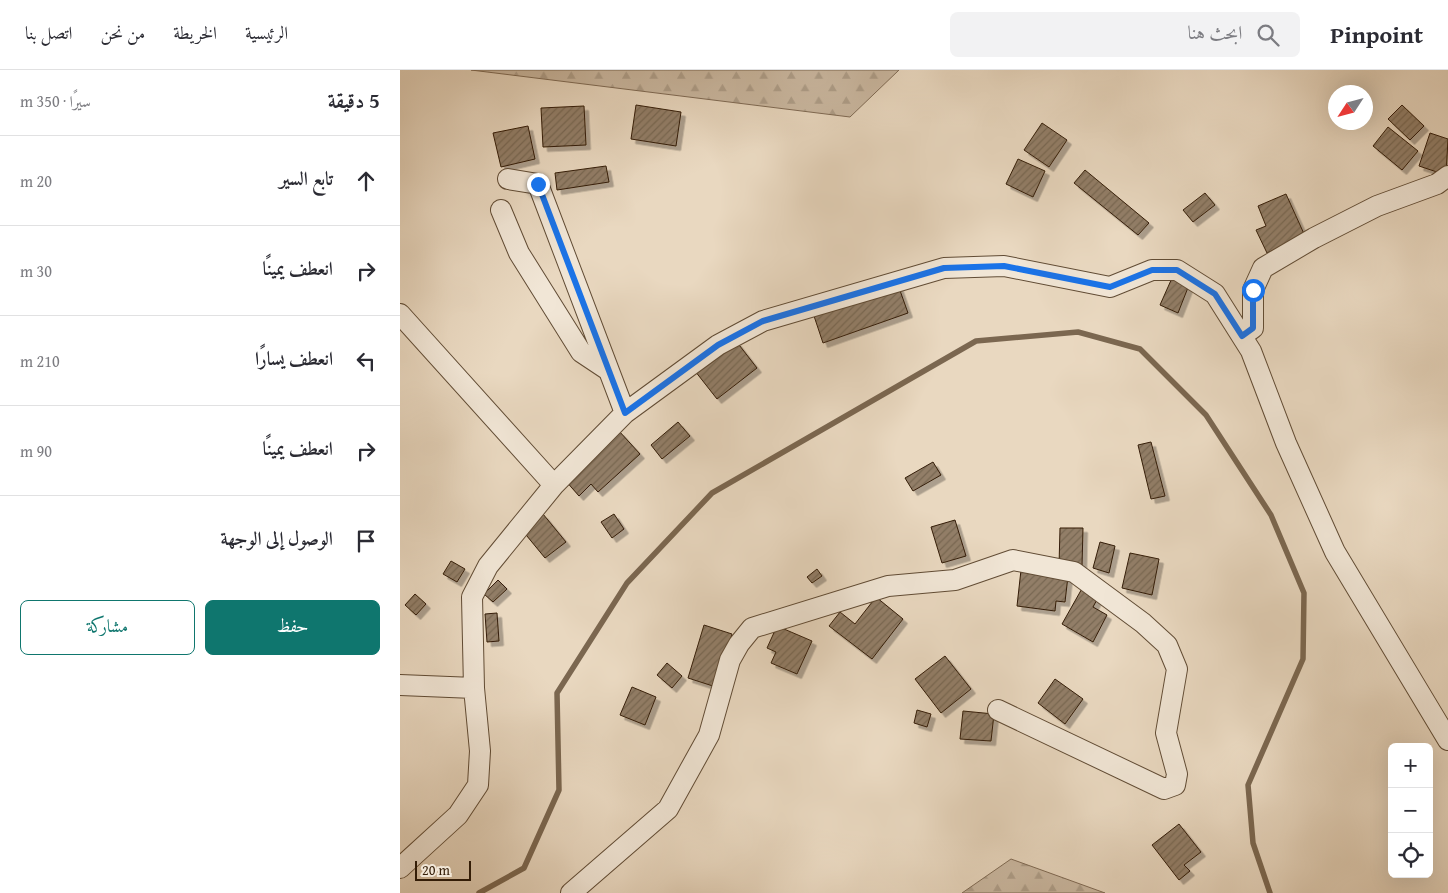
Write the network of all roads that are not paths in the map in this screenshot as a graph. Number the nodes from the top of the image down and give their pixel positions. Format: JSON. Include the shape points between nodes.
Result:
{"nodes":[{"id":1,"x":1448,"y":176,"type":"edge"},
{"id":2,"x":508,"y":179,"type":"dead end"},
{"id":3,"x":501,"y":210,"type":"dead end"},
{"id":4,"x":400,"y":314,"type":"edge"},
{"id":5,"x":1242,"y":336,"type":"junction"},
{"id":6,"x":608,"y":370,"type":"junction"},
{"id":7,"x":625,"y":413,"type":"junction"},
{"id":8,"x":554,"y":485,"type":"junction"},
{"id":9,"x":400,"y":685,"type":"edge"},
{"id":10,"x":474,"y":688,"type":"junction"},
{"id":11,"x":998,"y":710,"type":"dead end"},
{"id":12,"x":1448,"y":740,"type":"edge"},
{"id":13,"x":400,"y":868,"type":"edge"},
{"id":14,"x":571,"y":893,"type":"edge"}],
"edges":[{"from":1,"to":5,"type":"street","via":[[1437,184],[1377,206],[1263,268],[1253,290],[1253,328]]},
{"from":2,"to":6,"type":"street","via":[[538,184]]},
{"from":3,"to":6,"type":"street","via":[[520,253],[581,352]]},
{"from":4,"to":8,"type":"street"},
{"from":5,"to":7,"type":"street","via":[[1215,294],[1177,270],[1152,270],[1110,287],[1004,266],[944,268],[763,321],[718,345]]},
{"from":5,"to":12,"type":"street","via":[[1335,552]]},
{"from":6,"to":7,"type":"street"},
{"from":7,"to":8,"type":"street"},
{"from":8,"to":10,"type":"street","via":[[488,566],[472,597]]},
{"from":9,"to":10,"type":"street"},
{"from":10,"to":13,"type":"street","via":[[480,751],[478,786],[458,815]]},
{"from":11,"to":14,"type":"street","via":[[1164,789],[1175,785],[1177,774],[1166,733],[1176,669],[1167,645],[1074,572],[1013,560],[954,580],[888,586],[752,628],[730,660],[709,735],[668,808]]}]}
